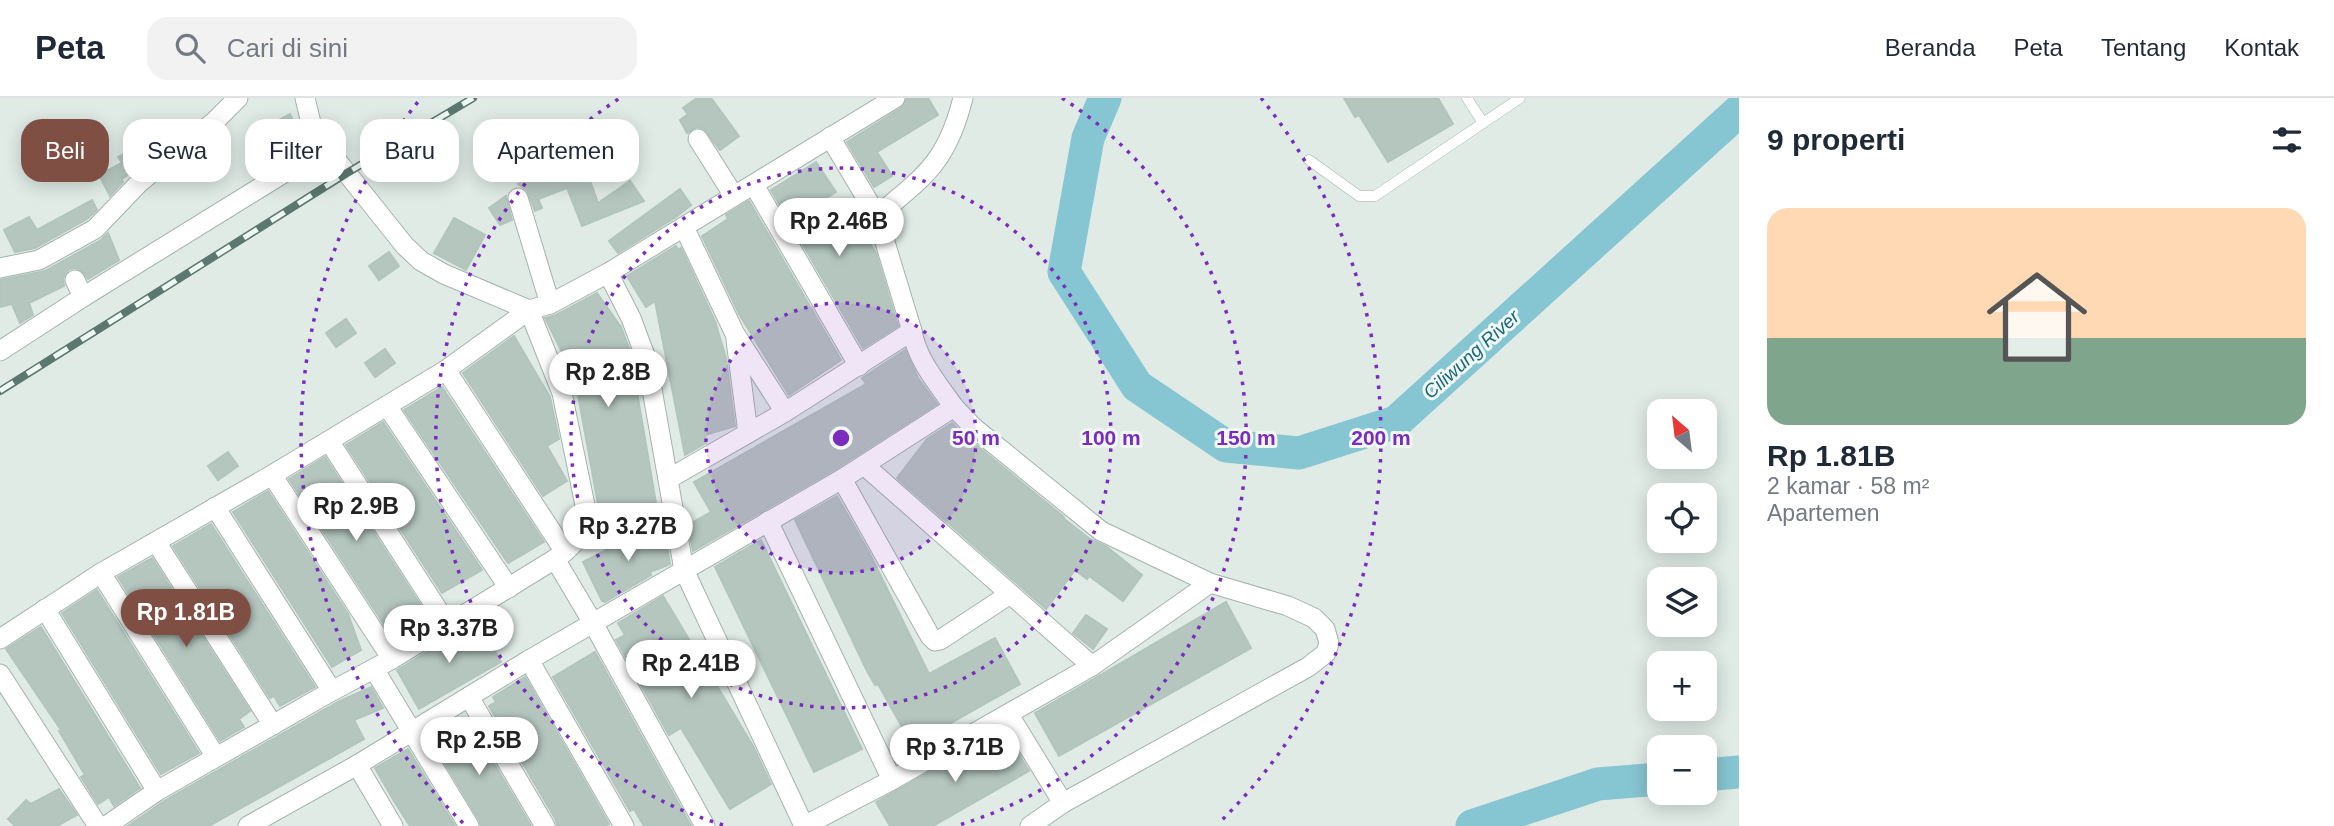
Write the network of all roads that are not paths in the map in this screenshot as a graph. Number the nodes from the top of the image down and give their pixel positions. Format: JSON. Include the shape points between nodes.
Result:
{"nodes":[{"id":1,"x":238,"y":98,"type":"edge"},
{"id":2,"x":305,"y":98,"type":"edge"},
{"id":3,"x":895,"y":98,"type":"edge"},
{"id":4,"x":963,"y":98,"type":"edge"},
{"id":5,"x":1467,"y":98,"type":"edge"},
{"id":6,"x":1520,"y":98,"type":"edge"},
{"id":7,"x":311,"y":119,"type":"edge"},
{"id":8,"x":1483,"y":123,"type":"junction"},
{"id":9,"x":830,"y":137,"type":"junction"},
{"id":10,"x":698,"y":139,"type":"dead end"},
{"id":11,"x":1309,"y":160,"type":"dead end"},
{"id":12,"x":346,"y":173,"type":"edge"},
{"id":13,"x":265,"y":182,"type":"edge"},
{"id":14,"x":754,"y":185,"type":"junction"},
{"id":15,"x":734,"y":196,"type":"junction"},
{"id":16,"x":517,"y":198,"type":"dead end"},
{"id":17,"x":877,"y":216,"type":"junction"},
{"id":18,"x":684,"y":227,"type":"junction"},
{"id":19,"x":0,"y":268,"type":"edge"},
{"id":20,"x":608,"y":273,"type":"junction"},
{"id":21,"x":550,"y":304,"type":"junction"},
{"id":22,"x":529,"y":310,"type":"junction"},
{"id":23,"x":912,"y":331,"type":"junction"},
{"id":24,"x":735,"y":334,"type":"junction"},
{"id":25,"x":0,"y":351,"type":"edge"},
{"id":26,"x":859,"y":366,"type":"junction"},
{"id":27,"x":446,"y":370,"type":"junction"},
{"id":28,"x":387,"y":406,"type":"junction"},
{"id":29,"x":954,"y":407,"type":"junction"},
{"id":30,"x":785,"y":412,"type":"junction"},
{"id":31,"x":748,"y":433,"type":"junction"},
{"id":32,"x":329,"y":441,"type":"junction"},
{"id":33,"x":864,"y":465,"type":"junction"},
{"id":34,"x":272,"y":475,"type":"junction"},
{"id":35,"x":670,"y":478,"type":"junction"},
{"id":36,"x":842,"y":479,"type":"junction"},
{"id":37,"x":215,"y":507,"type":"junction"},
{"id":38,"x":768,"y":521,"type":"junction"},
{"id":39,"x":156,"y":542,"type":"junction"},
{"id":40,"x":560,"y":555,"type":"junction"},
{"id":41,"x":684,"y":570,"type":"junction"},
{"id":42,"x":102,"y":573,"type":"junction"},
{"id":43,"x":1210,"y":583,"type":"junction"},
{"id":44,"x":509,"y":588,"type":"junction"},
{"id":45,"x":1010,"y":594,"type":"junction"},
{"id":46,"x":46,"y":609,"type":"junction"},
{"id":47,"x":593,"y":623,"type":"junction"},
{"id":48,"x":447,"y":624,"type":"junction"},
{"id":49,"x":0,"y":639,"type":"edge"},
{"id":50,"x":392,"y":659,"type":"junction"},
{"id":51,"x":529,"y":660,"type":"junction"},
{"id":52,"x":1092,"y":666,"type":"junction"},
{"id":53,"x":374,"y":669,"type":"junction"},
{"id":54,"x":0,"y":674,"type":"edge"},
{"id":55,"x":332,"y":691,"type":"junction"},
{"id":56,"x":469,"y":697,"type":"junction"},
{"id":57,"x":1009,"y":715,"type":"junction"},
{"id":58,"x":274,"y":725,"type":"junction"},
{"id":59,"x":413,"y":732,"type":"junction"},
{"id":60,"x":216,"y":758,"type":"junction"},
{"id":61,"x":357,"y":765,"type":"junction"},
{"id":62,"x":892,"y":780,"type":"junction"},
{"id":63,"x":157,"y":791,"type":"junction"},
{"id":64,"x":1063,"y":803,"type":"junction"},
{"id":65,"x":98,"y":826,"type":"edge"},
{"id":66,"x":106,"y":826,"type":"edge"},
{"id":67,"x":248,"y":826,"type":"edge"},
{"id":68,"x":393,"y":826,"type":"edge"},
{"id":69,"x":469,"y":826,"type":"edge"},
{"id":70,"x":545,"y":826,"type":"edge"},
{"id":71,"x":624,"y":826,"type":"edge"},
{"id":72,"x":705,"y":826,"type":"edge"},
{"id":73,"x":804,"y":826,"type":"edge"},
{"id":74,"x":1030,"y":826,"type":"edge"}],
"edges":[{"from":1,"to":19,"type":"street","via":[[140,182],[95,229],[39,260]]},
{"from":2,"to":7,"type":"street"},
{"from":3,"to":9,"type":"street"},
{"from":4,"to":17,"type":"street","via":[[941,156]]},
{"from":5,"to":8,"type":"lane"},
{"from":6,"to":8,"type":"lane"},
{"from":8,"to":11,"type":"lane","via":[[1375,196],[1359,196]]},
{"from":9,"to":14,"type":"street"},
{"from":9,"to":17,"type":"street"},
{"from":10,"to":15,"type":"street"},
{"from":12,"to":22,"type":"street","via":[[386,226],[421,261]]},
{"from":13,"to":25,"type":"street","via":[[79,289]]},
{"from":14,"to":15,"type":"street"},
{"from":14,"to":26,"type":"street"},
{"from":15,"to":18,"type":"street"},
{"from":16,"to":21,"type":"street"},
{"from":17,"to":23,"type":"street"},
{"from":18,"to":20,"type":"street"},
{"from":18,"to":24,"type":"street"},
{"from":20,"to":21,"type":"street"},
{"from":20,"to":35,"type":"street","via":[[648,361]]},
{"from":21,"to":22,"type":"street"},
{"from":22,"to":27,"type":"street"},
{"from":22,"to":40,"type":"street","via":[[562,393],[587,515],[582,533]]},
{"from":23,"to":26,"type":"street"},
{"from":23,"to":29,"type":"street","via":[[928,370]]},
{"from":24,"to":30,"type":"street"},
{"from":24,"to":31,"type":"street"},
{"from":26,"to":30,"type":"street"},
{"from":27,"to":28,"type":"street"},
{"from":27,"to":40,"type":"street"},
{"from":28,"to":32,"type":"street"},
{"from":28,"to":44,"type":"street"},
{"from":29,"to":33,"type":"street"},
{"from":29,"to":43,"type":"street","via":[[1101,531]]},
{"from":30,"to":31,"type":"street"},
{"from":31,"to":35,"type":"street"},
{"from":32,"to":34,"type":"street"},
{"from":32,"to":48,"type":"street"},
{"from":33,"to":36,"type":"street"},
{"from":33,"to":45,"type":"street"},
{"from":34,"to":37,"type":"street"},
{"from":34,"to":50,"type":"street"},
{"from":35,"to":41,"type":"street"},
{"from":36,"to":38,"type":"street"},
{"from":36,"to":45,"type":"street","via":[[935,641]]},
{"from":37,"to":39,"type":"street"},
{"from":37,"to":55,"type":"street"},
{"from":38,"to":41,"type":"street"},
{"from":38,"to":62,"type":"street"},
{"from":39,"to":42,"type":"street"},
{"from":39,"to":58,"type":"street"},
{"from":40,"to":44,"type":"street"},
{"from":40,"to":47,"type":"street"},
{"from":41,"to":47,"type":"street"},
{"from":41,"to":73,"type":"street"},
{"from":42,"to":46,"type":"street"},
{"from":42,"to":60,"type":"street"},
{"from":43,"to":52,"type":"street"},
{"from":43,"to":64,"type":"street","via":[[1314,618],[1325,629],[1326,653],[1232,711]]},
{"from":44,"to":48,"type":"street"},
{"from":45,"to":52,"type":"street"},
{"from":46,"to":49,"type":"street"},
{"from":46,"to":63,"type":"street"},
{"from":47,"to":51,"type":"street"},
{"from":47,"to":72,"type":"street"},
{"from":48,"to":50,"type":"street"},
{"from":50,"to":53,"type":"street"},
{"from":51,"to":56,"type":"street"},
{"from":51,"to":71,"type":"street"},
{"from":52,"to":57,"type":"street"},
{"from":53,"to":55,"type":"street"},
{"from":53,"to":59,"type":"street"},
{"from":54,"to":65,"type":"street"},
{"from":55,"to":58,"type":"street"},
{"from":56,"to":59,"type":"street"},
{"from":56,"to":70,"type":"street"},
{"from":57,"to":62,"type":"street"},
{"from":57,"to":64,"type":"street"},
{"from":58,"to":60,"type":"street"},
{"from":59,"to":61,"type":"street"},
{"from":59,"to":69,"type":"street"},
{"from":60,"to":63,"type":"street"},
{"from":61,"to":67,"type":"street"},
{"from":61,"to":68,"type":"street"},
{"from":62,"to":73,"type":"street"},
{"from":63,"to":66,"type":"street"},
{"from":64,"to":74,"type":"street"}]}
